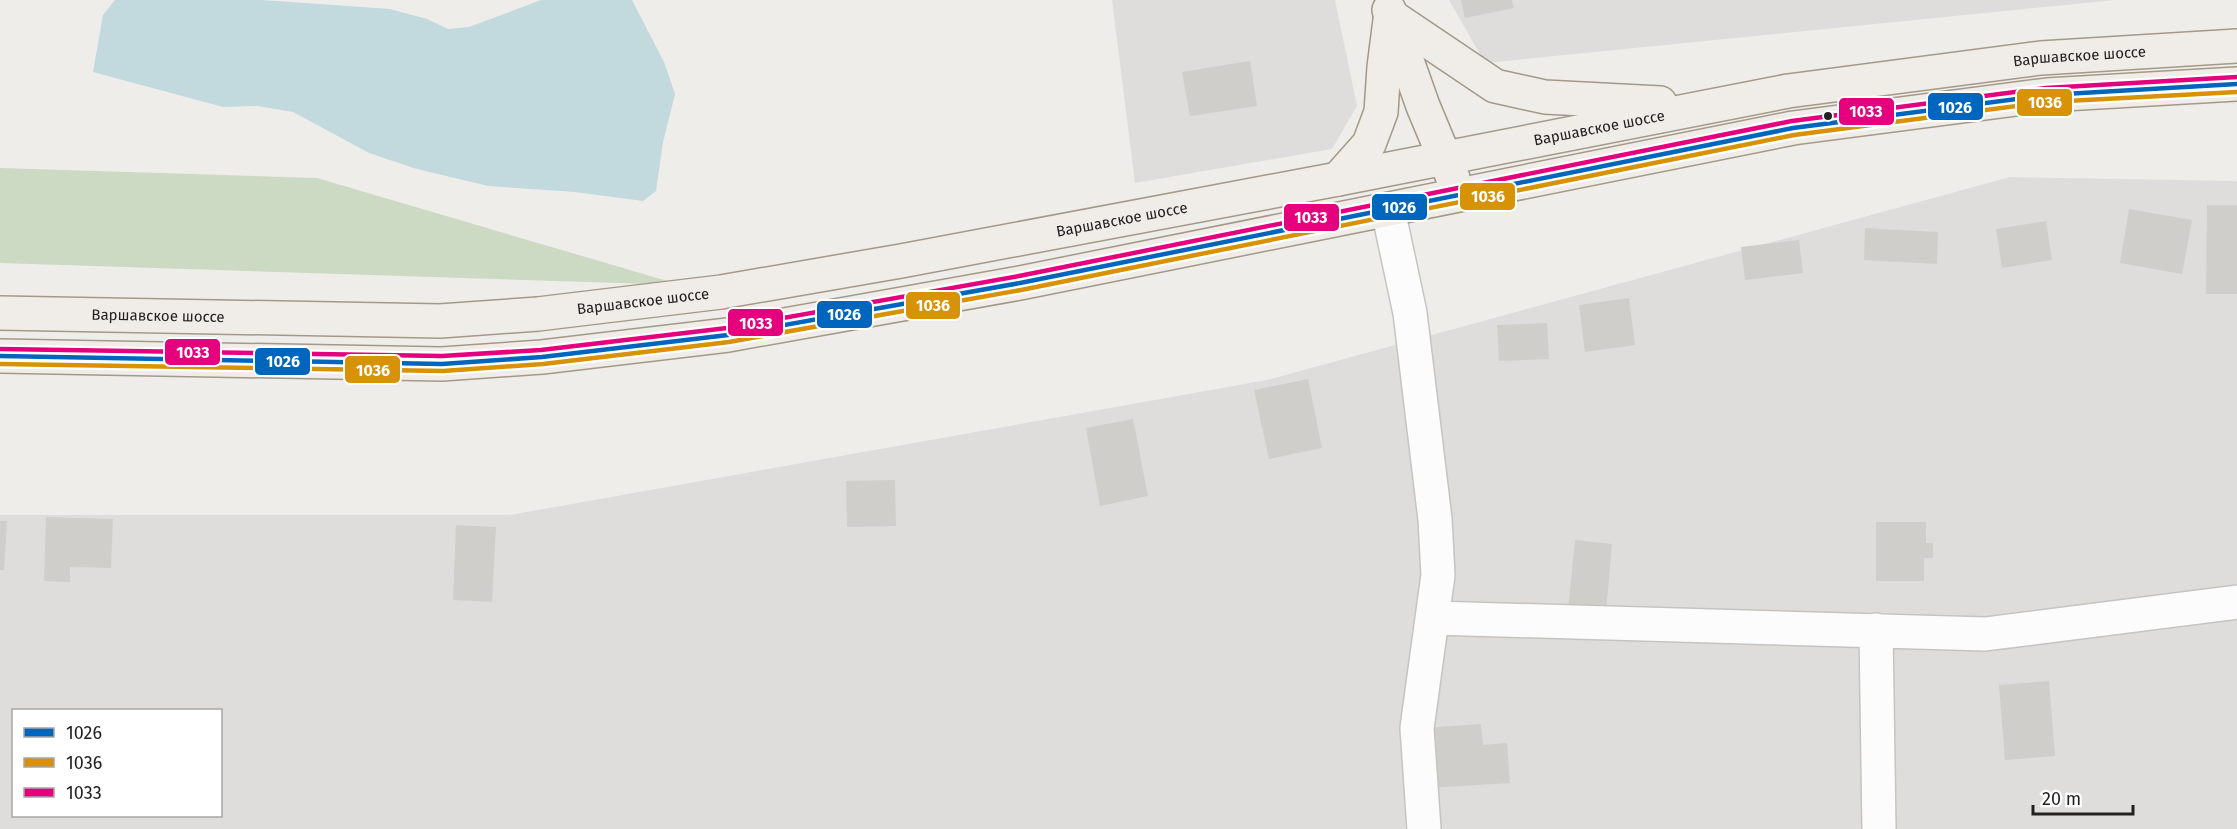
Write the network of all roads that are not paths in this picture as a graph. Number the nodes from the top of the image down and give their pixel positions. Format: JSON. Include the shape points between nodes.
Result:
{"nodes":[{"id":1,"x":1389,"y":8,"type":"edge"},
{"id":2,"x":2237,"y":46,"type":"edge"},
{"id":3,"x":2237,"y":84,"type":"edge"},
{"id":4,"x":1709,"y":106,"type":"junction"},
{"id":5,"x":1444,"y":158,"type":"junction"},
{"id":6,"x":1338,"y":179,"type":"junction"},
{"id":7,"x":1462,"y":196,"type":"junction"},
{"id":8,"x":1388,"y":210,"type":"junction"},
{"id":9,"x":0,"y":313,"type":"edge"},
{"id":10,"x":0,"y":356,"type":"edge"},
{"id":11,"x":2237,"y":602,"type":"edge"},
{"id":12,"x":1434,"y":618,"type":"junction"},
{"id":13,"x":1876,"y":630,"type":"junction"},
{"id":14,"x":1424,"y":829,"type":"edge"},
{"id":15,"x":1879,"y":829,"type":"edge"}],
"edges":[{"from":1,"to":4,"type":"main road","via":[[1495,86],[1545,97]]},
{"from":1,"to":5,"type":"main road"},
{"from":1,"to":6,"type":"main road","via":[[1381,112],[1369,144]]},
{"from":2,"to":4,"type":"main road","name":"Варшавское шоссе","via":[[2041,58],[1824,85]]},
{"from":3,"to":7,"type":"main road","via":[[2047,95],[1793,128]]},
{"from":4,"to":5,"type":"main road","name":"Варшавское шоссе"},
{"from":5,"to":6,"type":"main road","name":"Варшавское шоссе"},
{"from":5,"to":7,"type":"main road"},
{"from":6,"to":9,"type":"main road","name":"Варшавское шоссе","via":[[722,292],[538,314],[440,321]]},
{"from":7,"to":8,"type":"main road"},
{"from":8,"to":10,"type":"main road","via":[[1031,281],[728,335],[542,357],[442,364]]},
{"from":8,"to":12,"type":"street","via":[[1410,313],[1436,519],[1438,575]]},
{"from":11,"to":13,"type":"street","via":[[1984,634]]},
{"from":12,"to":13,"type":"street"},
{"from":12,"to":14,"type":"street","via":[[1418,728]]},
{"from":13,"to":15,"type":"street"}]}
